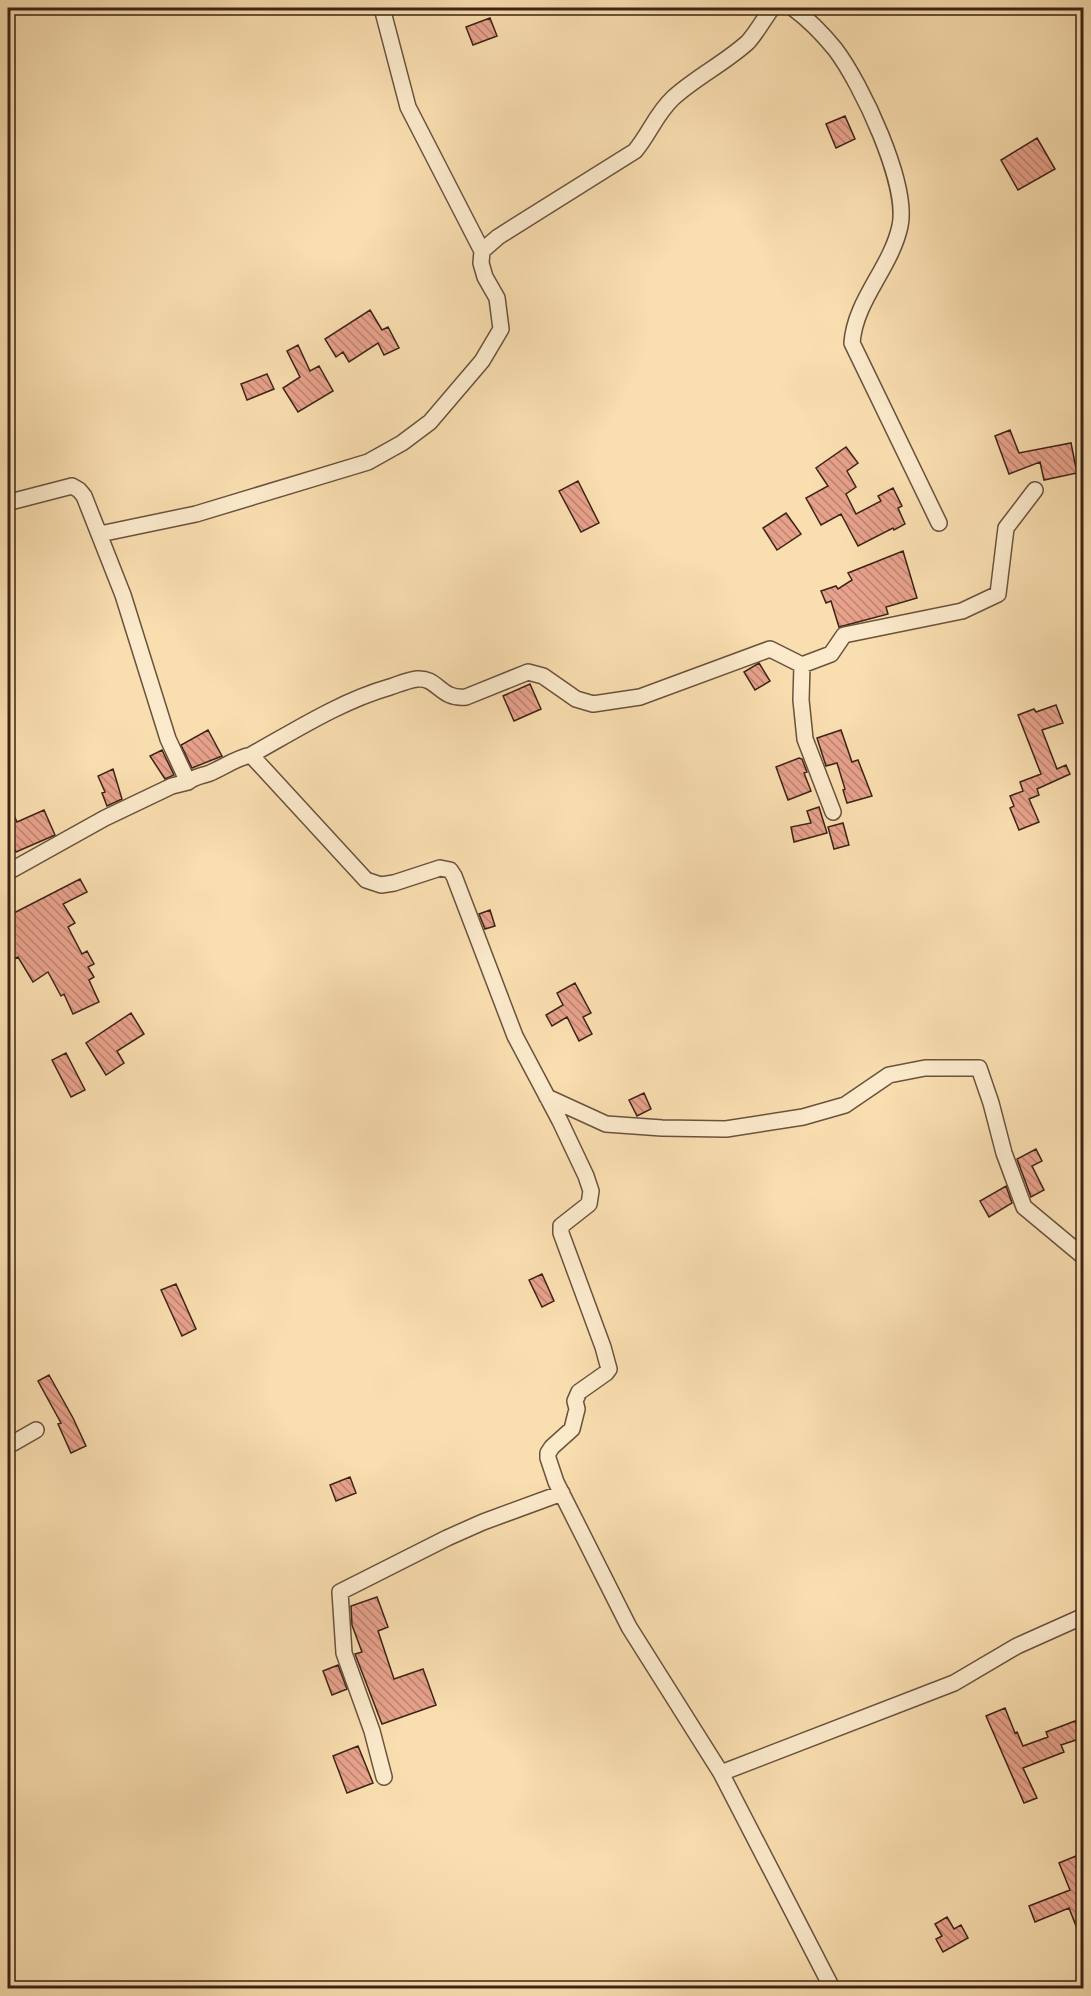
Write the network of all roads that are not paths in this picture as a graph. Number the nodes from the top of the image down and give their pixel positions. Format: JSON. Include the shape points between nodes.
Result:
{"nodes":[{"id":1,"x":382,"y":8,"type":"edge"},
{"id":2,"x":772,"y":8,"type":"edge"},
{"id":3,"x":793,"y":8,"type":"edge"},
{"id":4,"x":482,"y":251,"type":"junction"},
{"id":5,"x":1035,"y":490,"type":"dead end"},
{"id":6,"x":8,"y":499,"type":"edge"},
{"id":7,"x":939,"y":523,"type":"dead end"},
{"id":8,"x":100,"y":534,"type":"junction"},
{"id":9,"x":802,"y":665,"type":"junction"},
{"id":10,"x":251,"y":755,"type":"junction"},
{"id":11,"x":188,"y":782,"type":"junction"},
{"id":12,"x":833,"y":812,"type":"dead end"},
{"id":13,"x":8,"y":872,"type":"edge"},
{"id":14,"x":547,"y":1097,"type":"junction"},
{"id":15,"x":1083,"y":1257,"type":"edge"},
{"id":16,"x":36,"y":1430,"type":"dead end"},
{"id":17,"x":8,"y":1446,"type":"edge"},
{"id":18,"x":562,"y":1493,"type":"junction"},
{"id":19,"x":1083,"y":1616,"type":"edge"},
{"id":20,"x":721,"y":1773,"type":"junction"},
{"id":21,"x":384,"y":1777,"type":"dead end"},
{"id":22,"x":832,"y":1989,"type":"edge"}],
"edges":[{"from":1,"to":4,"type":"street","via":[[408,107]]},
{"from":2,"to":4,"type":"street","via":[[745,44],[658,114],[635,151]]},
{"from":3,"to":7,"type":"street","via":[[814,24],[837,51],[885,143],[900,196],[901,225],[884,268],[853,326],[852,343]]},
{"from":4,"to":8,"type":"street","via":[[481,263],[497,298],[501,329],[482,361],[430,422],[402,443],[368,462],[196,514]]},
{"from":5,"to":9,"type":"street","via":[[1006,528],[998,594],[962,611],[844,634],[831,654]]},
{"from":6,"to":8,"type":"street","via":[[14,501],[72,486],[84,496]]},
{"from":8,"to":11,"type":"street","via":[[168,739]]},
{"from":9,"to":10,"type":"street","via":[[770,649],[640,697],[593,704],[576,699],[543,676],[528,672],[456,698],[427,680],[416,680],[373,692],[316,718]]},
{"from":9,"to":12,"type":"street","via":[[804,739]]},
{"from":10,"to":11,"type":"street"},
{"from":10,"to":14,"type":"street","via":[[366,880],[381,885],[440,868],[450,870],[515,1036]]},
{"from":11,"to":13,"type":"street","via":[[105,818]]},
{"from":14,"to":15,"type":"street","via":[[606,1125],[726,1129],[803,1117],[845,1105],[889,1075],[925,1068],[979,1068],[1024,1207]]},
{"from":14,"to":18,"type":"street","via":[[591,1191],[589,1204],[561,1226],[561,1233],[609,1369],[579,1392],[572,1429],[548,1453]]},
{"from":16,"to":17,"type":"street"},
{"from":18,"to":20,"type":"street","via":[[629,1628]]},
{"from":18,"to":21,"type":"street","via":[[447,1538],[340,1592],[344,1653]]},
{"from":19,"to":20,"type":"street","via":[[1017,1646],[954,1683]]},
{"from":20,"to":22,"type":"street"}]}
